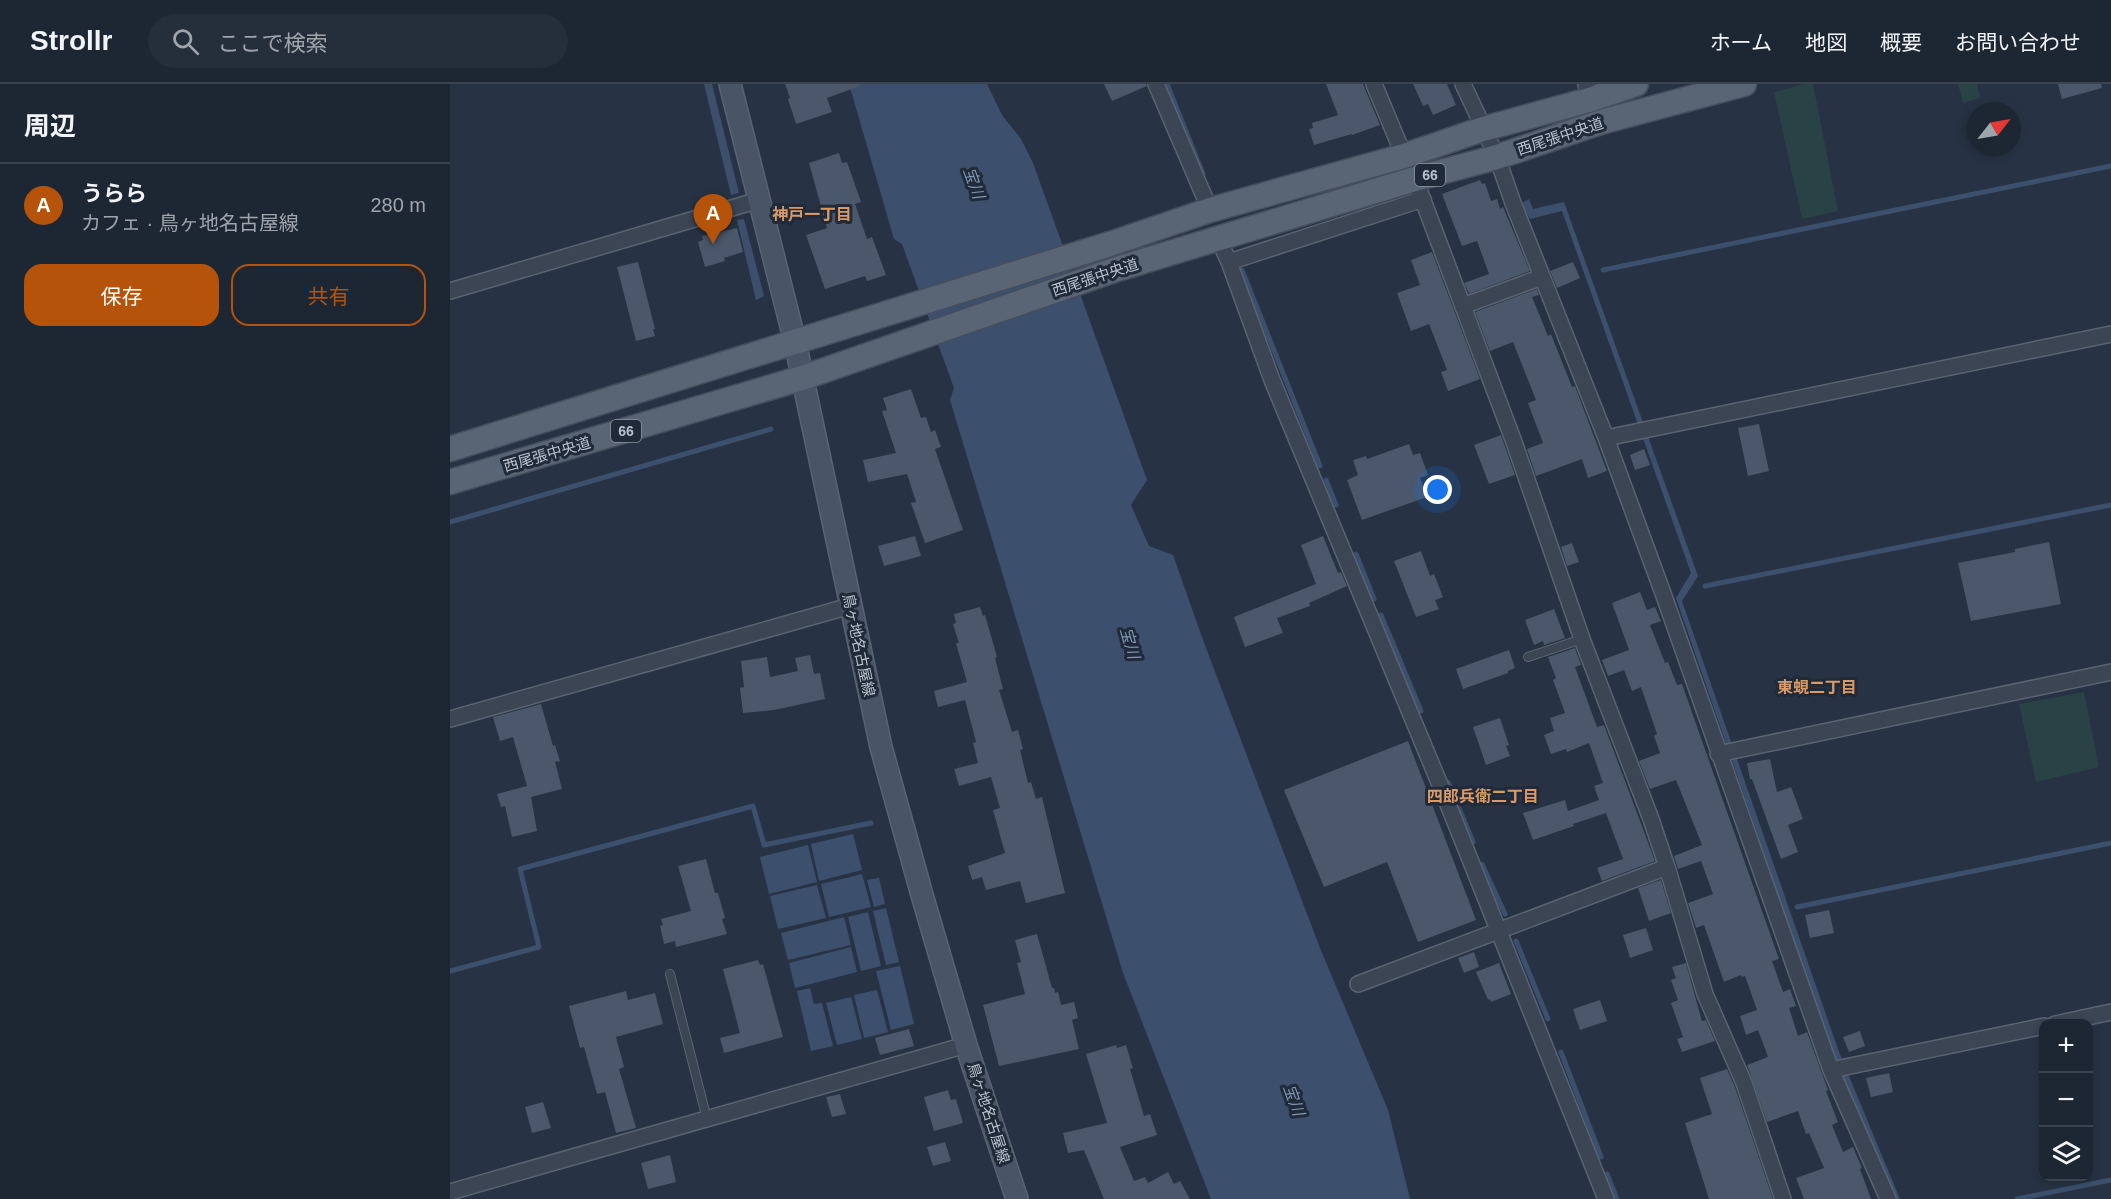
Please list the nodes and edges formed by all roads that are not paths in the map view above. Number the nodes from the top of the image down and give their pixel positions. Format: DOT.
graph roads {
  1 [pos="730,84"];
  2 [pos="1156,84"];
  3 [pos="1374,84"];
  4 [pos="1463,84"];
  5 [pos="1636,84"];
  6 [pos="1743,84"];
  7 [pos="1588,92"];
  8 [pos="1483,129"];
  9 [pos="1404,156"];
  10 [pos="1497,157"];
  11 [pos="1419,189"];
  12 [pos="759,200"];
  13 [pos="1210,210"];
  14 [pos="1219,240"];
  15 [pos="1229,262"];
  16 [pos="1542,277"];
  17 [pos="450,291"];
  18 [pos="1463,306"];
  19 [pos="2111,334"];
  20 [pos="795,342"];
  21 [pos="802,378"];
  22 [pos="1606,438"];
  23 [pos="450,449"];
  24 [pos="450,482"];
  25 [pos="850,606"];
  26 [pos="1582,639"];
  27 [pos="1528,657"];
  28 [pos="2111,672"];
  29 [pos="450,719"];
  30 [pos="1727,752"];
  31 [pos="1667,867"];
  32 [pos="1498,931"];
  33 [pos="670,974"];
  34 [pos="1358,984"];
  35 [pos="2111,1012"];
  36 [pos="2075,1019"];
  37 [pos="2039,1027"];
  38 [pos="966,1045"];
  39 [pos="1838,1069"];
  40 [pos="707,1119"];
  41 [pos="450,1192"];
  42 [pos="1017,1199"];
  43 [pos="1606,1199"];
  44 [pos="1783,1199"];
  45 [pos="1888,1199"];
  1 -- 12 [label="main road, 鳥ヶ地名古屋線"];
  2 -- 13 [label="street"];
  3 -- 9 [label="street"];
  4 -- 8 [label="street"];
  5 -- 7 [label="main road, 西尾張中央道 / 66"];
  6 -- 10 [label="main road, 西尾張中央道 / 66"];
  7 -- 8 [label="main road, 西尾張中央道 / 66"];
  8 -- 9 [label="main road, 西尾張中央道 / 66"];
  8 -- 10 [label="street"];
  9 -- 13 [label="main road, 西尾張中央道 / 66"];
  10 -- 11 [label="main road, 西尾張中央道 / 66"];
  10 -- 16 [label="street"];
  11 -- 14 [label="main road, 西尾張中央道 / 66"];
  11 -- 15 [label="street"];
  11 -- 18 [label="street"];
  12 -- 17 [label="street"];
  12 -- 20 [label="main road, 鳥ヶ地名古屋線"];
  13 -- 20 [label="main road, 西尾張中央道 / 66"];
  14 -- 15 [label="street"];
  14 -- 21 [label="main road, 西尾張中央道 / 66"];
  15 -- 32 [label="street"];
  16 -- 18 [label="street"];
  16 -- 22 [label="street"];
  18 -- 26 [label="street"];
  19 -- 22 [label="street"];
  20 -- 21 [label="main road, 鳥ヶ地名古屋線"];
  20 -- 23 [label="main road, 西尾張中央道 / 66"];
  21 -- 24 [label="main road, 西尾張中央道 / 66"];
  21 -- 25 [label="main road, 鳥ヶ地名古屋線"];
  22 -- 30 [label="street"];
  25 -- 29 [label="street"];
  25 -- 38 [label="main road, 鳥ヶ地名古屋線"];
  26 -- 27 [label="lane"];
  26 -- 31 [label="street"];
  28 -- 30 [label="street"];
  30 -- 39 [label="street"];
  31 -- 32 [label="street"];
  31 -- 44 [label="street"];
  32 -- 34 [label="street"];
  32 -- 43 [label="street"];
  33 -- 40 [label="lane"];
  35 -- 36 [label="street"];
  37 -- 39 [label="street"];
  38 -- 40 [label="street"];
  38 -- 42 [label="main road, 鳥ヶ地名古屋線"];
  39 -- 45 [label="street"];
  40 -- 41 [label="street"];
}
